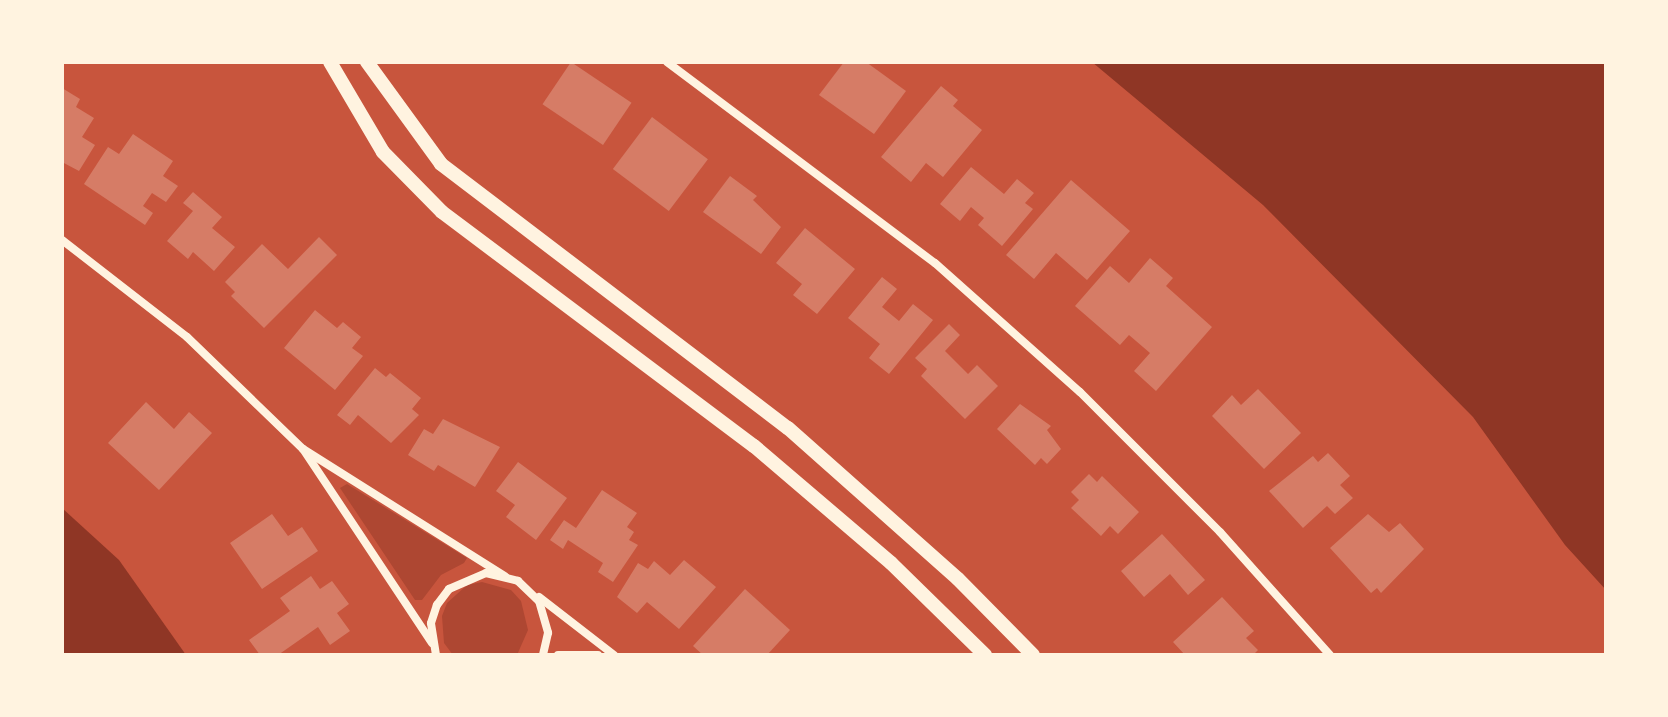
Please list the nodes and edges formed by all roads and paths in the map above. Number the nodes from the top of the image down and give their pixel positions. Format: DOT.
graph roads {
  1 [pos="330,62"];
  2 [pos="367,62"];
  3 [pos="667,62"];
  4 [pos="62,240"];
  5 [pos="303,449"];
  6 [pos="505,576"];
  7 [pos="528,588"];
  8 [pos="432,643"];
  9 [pos="436,655"];
  10 [pos="543,655"];
  11 [pos="558,655"];
  12 [pos="598,655"];
  13 [pos="614,655"];
  14 [pos="985,655"];
  15 [pos="1033,655"];
  16 [pos="1330,655"];
  1 -- 14 [label="street"];
  2 -- 15 [label="street"];
  3 -- 16 [label="street"];
  4 -- 5 [label="street"];
  5 -- 6 [label="street"];
  5 -- 8 [label="street"];
  6 -- 7 [label="street"];
  6 -- 8 [label="street"];
  7 -- 10 [label="street"];
  7 -- 13 [label="street"];
  8 -- 9 [label="street"];
  11 -- 12 [label="street"];
}
